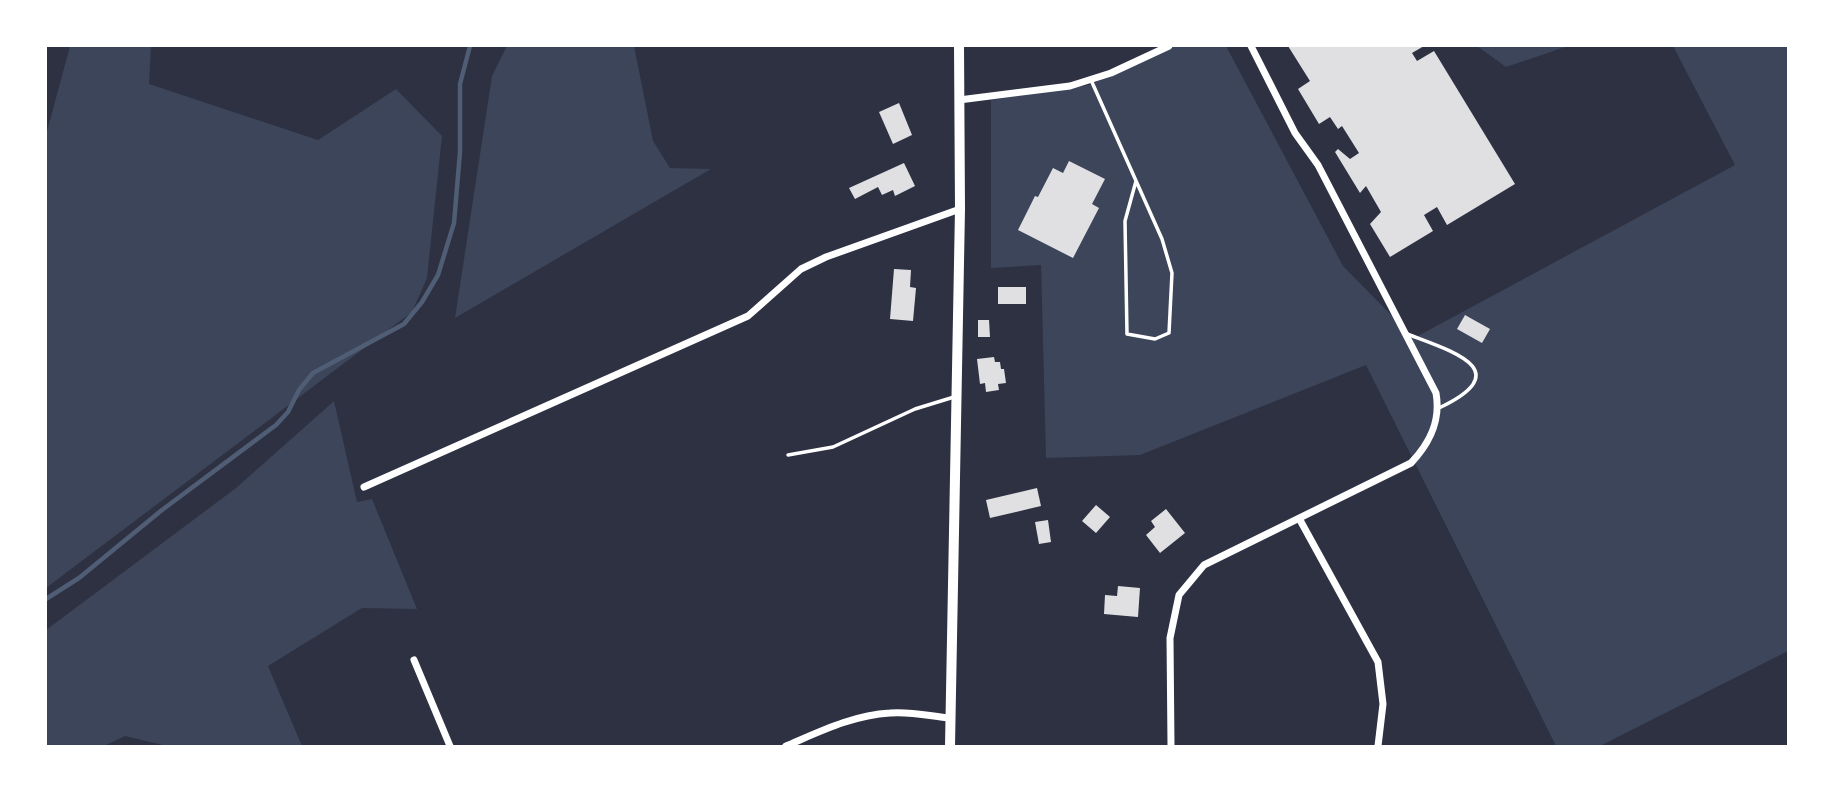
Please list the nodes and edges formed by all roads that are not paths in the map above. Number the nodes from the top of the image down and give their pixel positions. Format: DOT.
graph roads {
  1 [pos="959,46"];
  2 [pos="1169,46"];
  3 [pos="1251,46"];
  4 [pos="1091,80"];
  5 [pos="959,100"];
  6 [pos="1136,180"];
  7 [pos="960,209"];
  8 [pos="1405,333"];
  9 [pos="956,396"];
  10 [pos="1439,408"];
  11 [pos="788,455"];
  12 [pos="364,486"];
  13 [pos="1300,520"];
  14 [pos="414,660"];
  15 [pos="950,718"];
  16 [pos="450,747"];
  17 [pos="786,747"];
  18 [pos="950,747"];
  19 [pos="1171,747"];
  20 [pos="1378,747"];
  1 -- 5 [label="main road"];
  2 -- 4 [label="street"];
  3 -- 8 [label="street"];
  4 -- 5 [label="street"];
  4 -- 6 [label="lane"];
  5 -- 7 [label="main road"];
  6 -- 6 [label="lane"];
  7 -- 9 [label="main road"];
  7 -- 12 [label="street"];
  8 -- 10 [label="street"];
  8 -- 10 [label="lane"];
  9 -- 11 [label="lane"];
  9 -- 15 [label="main road"];
  10 -- 13 [label="street"];
  13 -- 19 [label="street"];
  13 -- 20 [label="street"];
  14 -- 16 [label="street"];
  15 -- 17 [label="street"];
  15 -- 18 [label="main road"];
}
